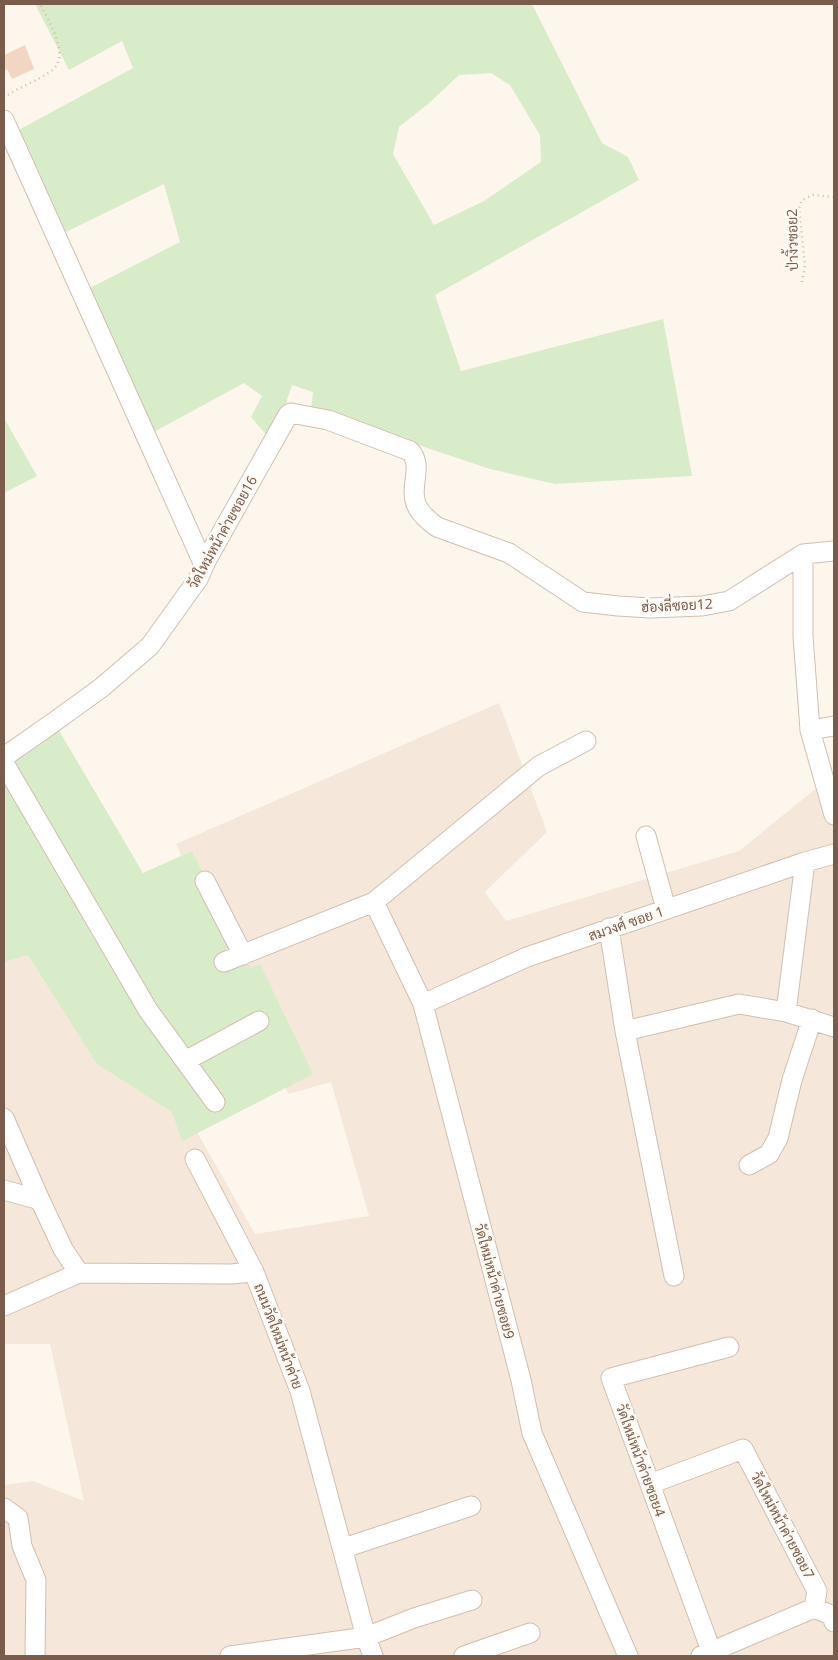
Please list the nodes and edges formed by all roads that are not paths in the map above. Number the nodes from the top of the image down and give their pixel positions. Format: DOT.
graph roads {
  1 [pos="4,120"];
  2 [pos="416,504"];
  3 [pos="834,552"];
  4 [pos="803,554"];
  5 [pos="204,565"];
  6 [pos="834,726"];
  7 [pos="810,730"];
  8 [pos="586,741"];
  9 [pos="4,757"];
  10 [pos="4,763"];
  11 [pos="834,814"];
  12 [pos="646,836"];
  13 [pos="834,854"];
  14 [pos="805,862"];
  15 [pos="205,881"];
  16 [pos="374,902"];
  17 [pos="666,909"];
  18 [pos="609,928"];
  19 [pos="243,955"];
  20 [pos="224,962"];
  21 [pos="423,1004"];
  22 [pos="786,1012"];
  23 [pos="812,1019"];
  24 [pos="259,1020"];
  25 [pos="834,1027"];
  26 [pos="625,1031"];
  27 [pos="185,1061"];
  28 [pos="215,1102"];
  29 [pos="4,1118"];
  30 [pos="195,1159"];
  31 [pos="749,1165"];
  32 [pos="4,1190"];
  33 [pos="40,1200"];
  34 [pos="254,1272"];
  35 [pos="79,1273"];
  36 [pos="674,1276"];
  37 [pos="4,1306"];
  38 [pos="729,1347"];
  39 [pos="650,1484"];
  40 [pos="471,1506"];
  41 [pos="4,1508"];
  42 [pos="344,1548"];
  43 [pos="472,1600"];
  44 [pos="814,1608"];
  45 [pos="834,1622"];
  46 [pos="530,1634"];
  47 [pos="366,1637"];
  48 [pos="708,1655"];
  49 [pos="35,1656"];
  50 [pos="230,1656"];
  51 [pos="373,1656"];
  52 [pos="464,1656"];
  53 [pos="628,1656"];
  1 -- 5 [label="street"];
  2 -- 4 [label="street, ฮ่องลี่ซอย12"];
  2 -- 5 [label="street, วัดใหม่หน้าค่ายซอย16"];
  3 -- 4 [label="street, ฮ่องลี่ซอย12"];
  4 -- 7 [label="street"];
  5 -- 9 [label="street, วัดใหม่หน้าค่ายซอย16"];
  6 -- 7 [label="street"];
  7 -- 11 [label="street"];
  8 -- 16 [label="street"];
  10 -- 27 [label="street"];
  12 -- 17 [label="street"];
  13 -- 14 [label="street, สมวงศ์ ซอย 1"];
  14 -- 17 [label="street, สมวงศ์ ซอย 1"];
  14 -- 22 [label="street"];
  15 -- 19 [label="street"];
  16 -- 19 [label="street"];
  16 -- 21 [label="street, วัดใหม่หน้าค่ายซอย9"];
  17 -- 18 [label="street, สมวงศ์ ซอย 1"];
  18 -- 21 [label="street, สมวงศ์ ซอย 1"];
  18 -- 26 [label="street"];
  19 -- 20 [label="street"];
  21 -- 53 [label="street, วัดใหม่หน้าค่ายซอย9"];
  22 -- 23 [label="street"];
  22 -- 26 [label="street"];
  23 -- 25 [label="street"];
  23 -- 31 [label="street"];
  24 -- 27 [label="street"];
  26 -- 36 [label="street"];
  27 -- 28 [label="street"];
  29 -- 33 [label="street"];
  30 -- 34 [label="street"];
  32 -- 33 [label="street"];
  33 -- 35 [label="street"];
  34 -- 35 [label="street, ถนนวัดใหม่หน้าค่าย"];
  34 -- 42 [label="street, ถนนวัดใหม่หน้าค่าย"];
  35 -- 37 [label="street"];
  38 -- 39 [label="street, วัดใหม่หน้าค่ายซอย4"];
  39 -- 44 [label="street, วัดใหม่หน้าค่ายซอย7"];
  39 -- 48 [label="street, วัดใหม่หน้าค่ายซอย4"];
  40 -- 42 [label="street"];
  41 -- 49 [label="street"];
  42 -- 47 [label="street, ถนนวัดใหม่หน้าค่าย"];
  43 -- 47 [label="street"];
  44 -- 45 [label="street"];
  44 -- 48 [label="street"];
  46 -- 52 [label="street"];
  47 -- 50 [label="street"];
  47 -- 51 [label="street, ถนนวัดใหม่หน้าค่าย"];
}
